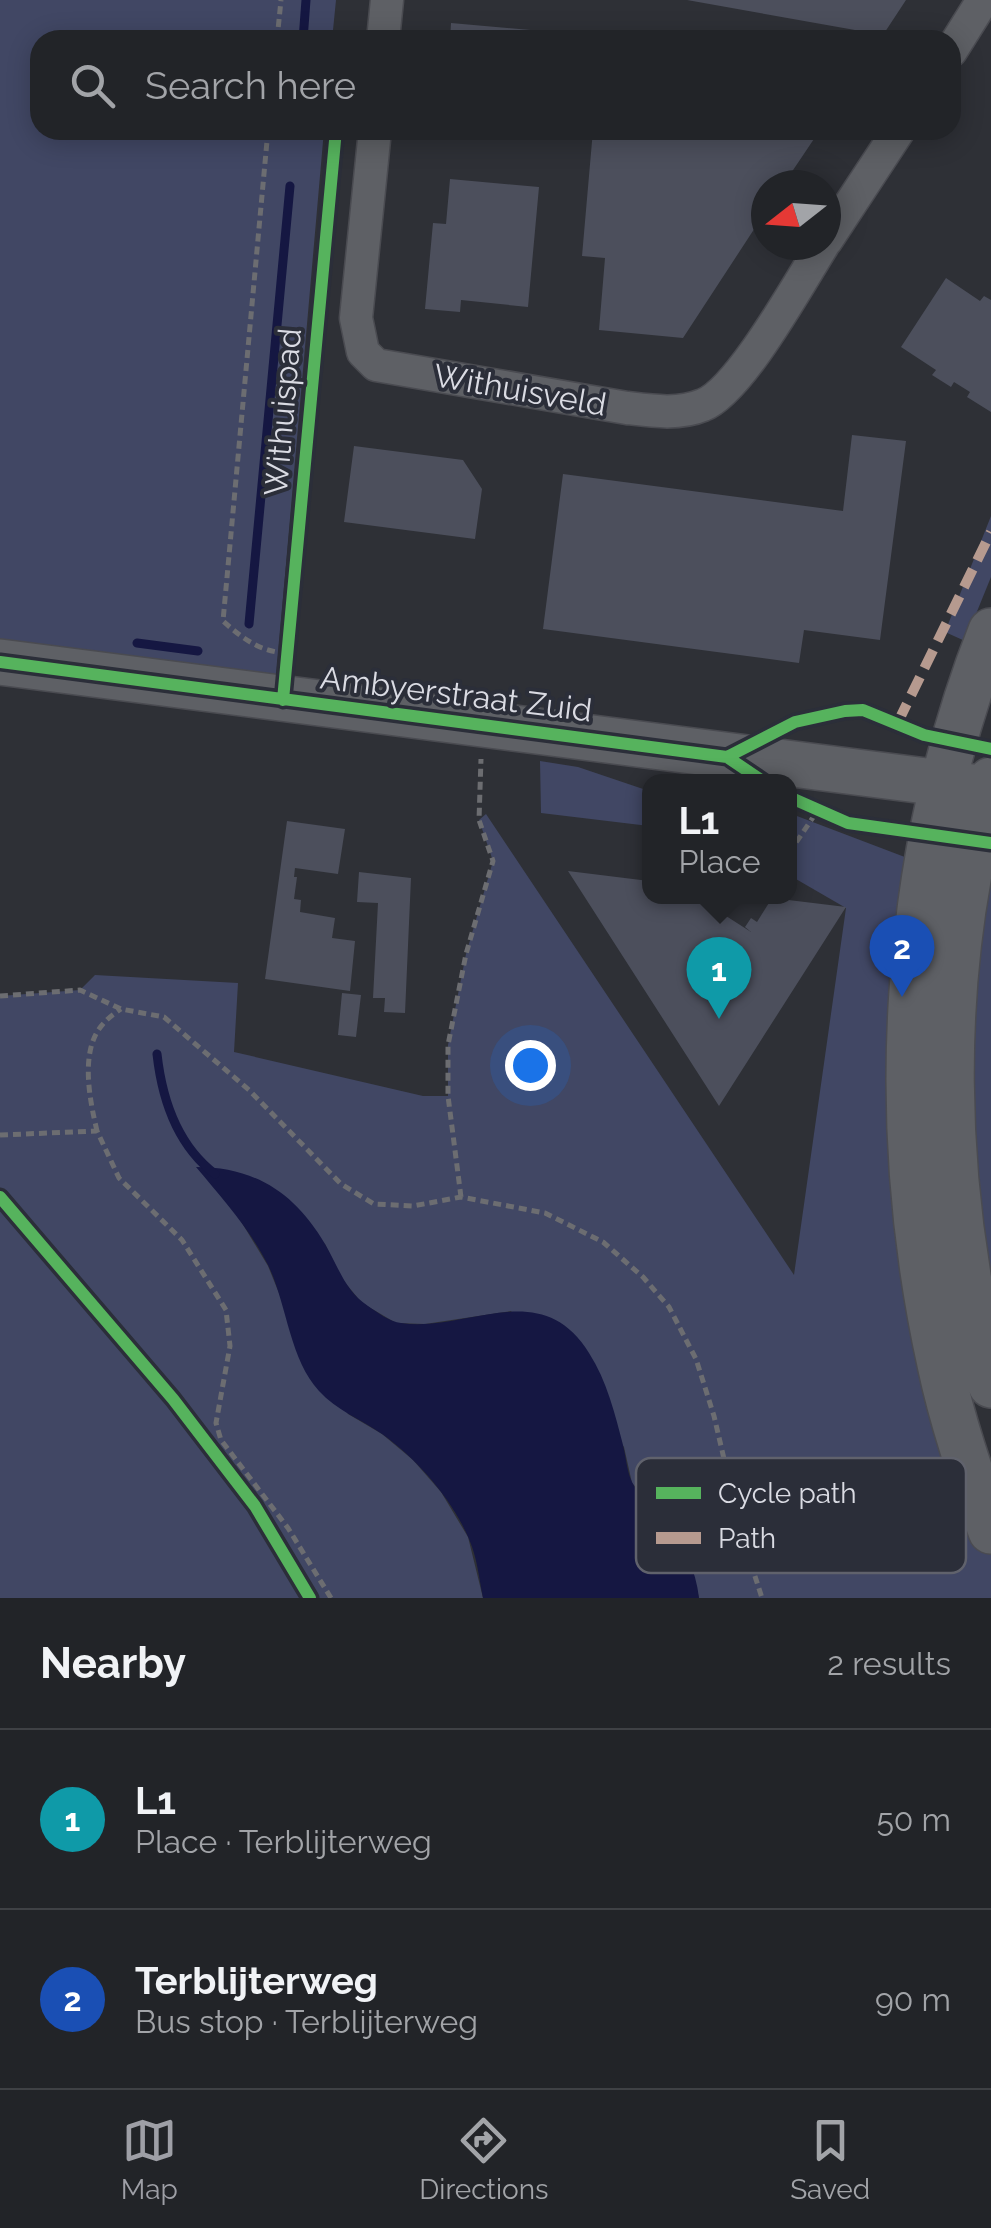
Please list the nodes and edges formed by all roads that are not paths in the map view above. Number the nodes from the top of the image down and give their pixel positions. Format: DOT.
graph roads {
  1 [pos="387,0"];
  2 [pos="984,0"];
  3 [pos="384,30"];
  4 [pos="961,36"];
  5 [pos="373,140"];
  6 [pos="892,140"];
  7 [pos="841,219"];
  8 [pos="814,260"];
  9 [pos="991,631"];
  10 [pos="0,662"];
  11 [pos="990,784"];
  12 [pos="942,785"];
  13 [pos="991,1385"];
  14 [pos="966,1458"];
  15 [pos="966,1458"];
  16 [pos="991,1531"];
  1 -- 3 [label="street"];
  2 -- 4 [label="street"];
  5 -- 8 [label="street, Withuisveld"];
  6 -- 7 [label="street, Withuisveld"];
  9 -- 12 [label="main road"];
  10 -- 12 [label="main road, Ambyerstraat Zuid"];
  11 -- 12 [label="main road, Ambyerstraat Zuid"];
  11 -- 13 [label="main road"];
  12 -- 14 [label="main road"];
  15 -- 16 [label="main road"];
}
